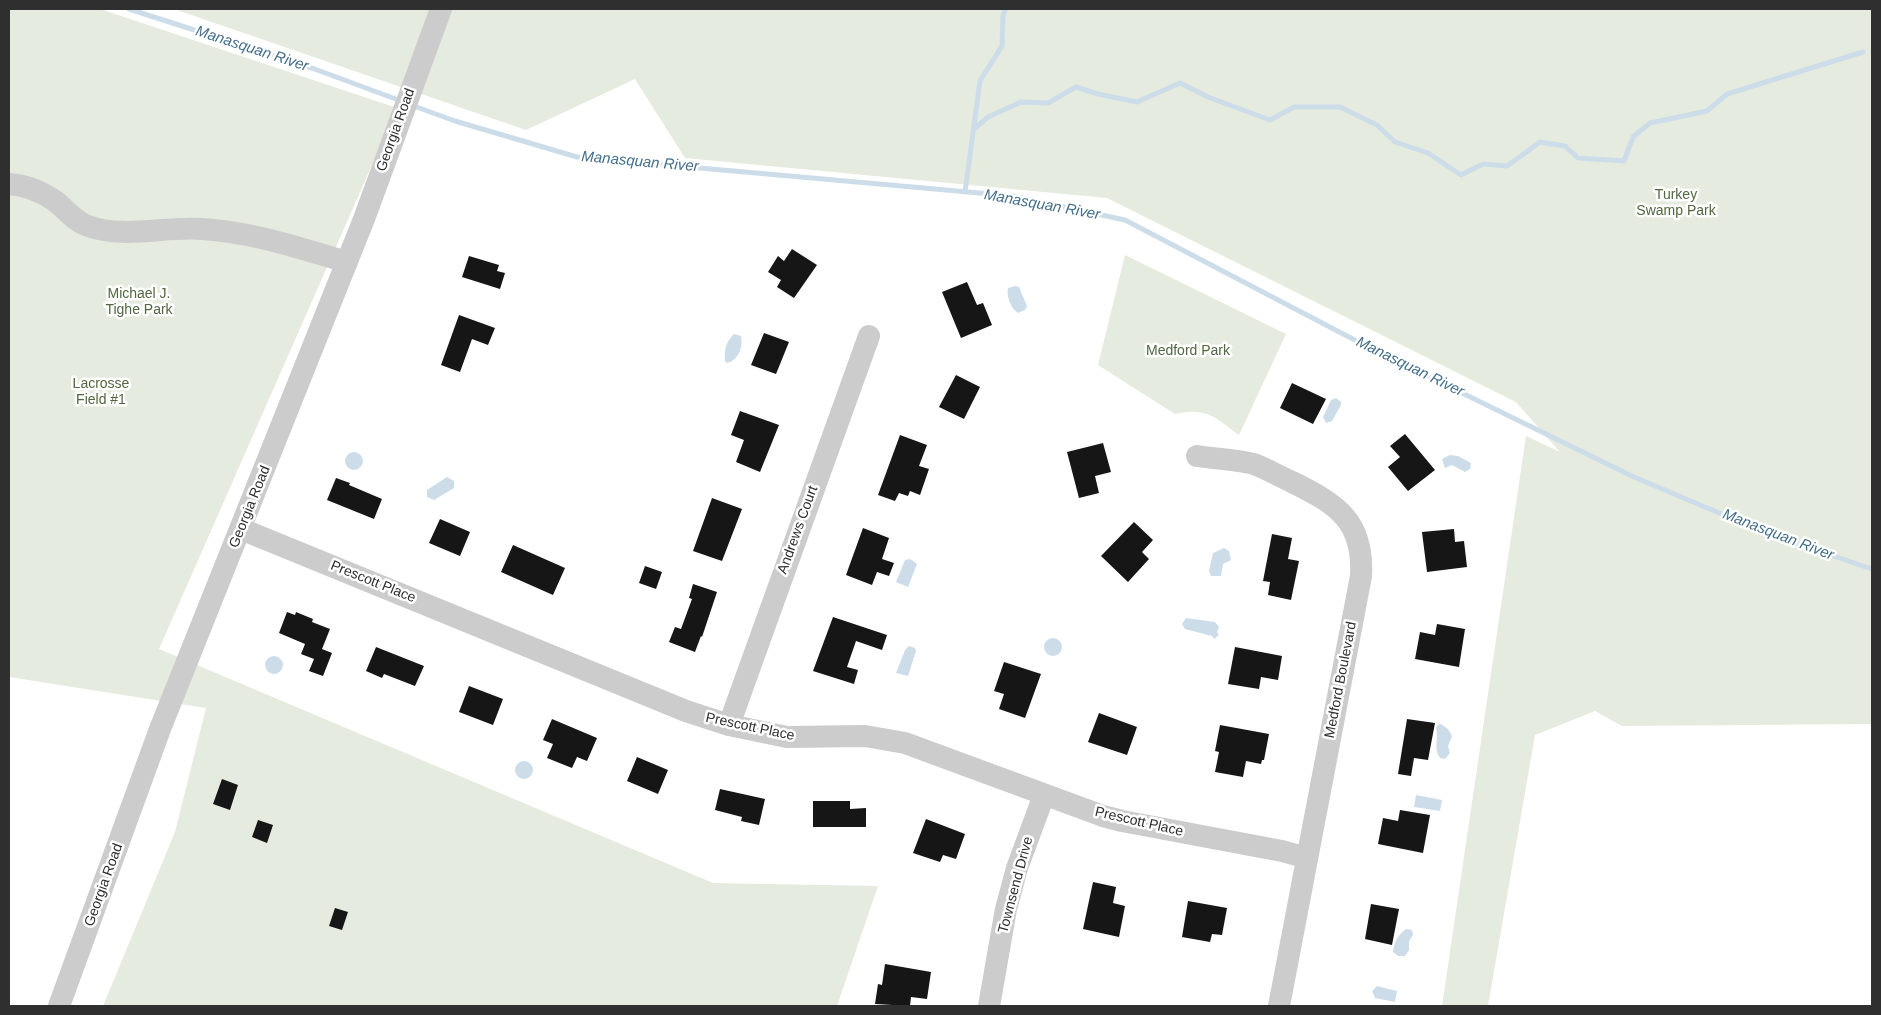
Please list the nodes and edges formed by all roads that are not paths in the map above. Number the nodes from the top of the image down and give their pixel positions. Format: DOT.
graph roads {
  1 [pos="441,9"];
  2 [pos="9,184"];
  3 [pos="347,262"];
  4 [pos="869,336"];
  5 [pos="1197,456"];
  6 [pos="241,529"];
  7 [pos="729,725"];
  8 [pos="1044,795"];
  9 [pos="1307,858"];
  10 [pos="59,1006"];
  11 [pos="989,1006"];
  12 [pos="1279,1006"];
  1 -- 3 [label="street, Georgia Road"];
  2 -- 3 [label="street"];
  3 -- 6 [label="street, Georgia Road"];
  4 -- 7 [label="street, Andrews Court"];
  5 -- 9 [label="street, Medford Boulevard"];
  6 -- 7 [label="street, Prescott Place"];
  6 -- 10 [label="street, Georgia Road"];
  7 -- 8 [label="street, Prescott Place"];
  8 -- 9 [label="street, Prescott Place"];
  8 -- 11 [label="street, Townsend Drive"];
  9 -- 12 [label="street, Medford Boulevard"];
}
